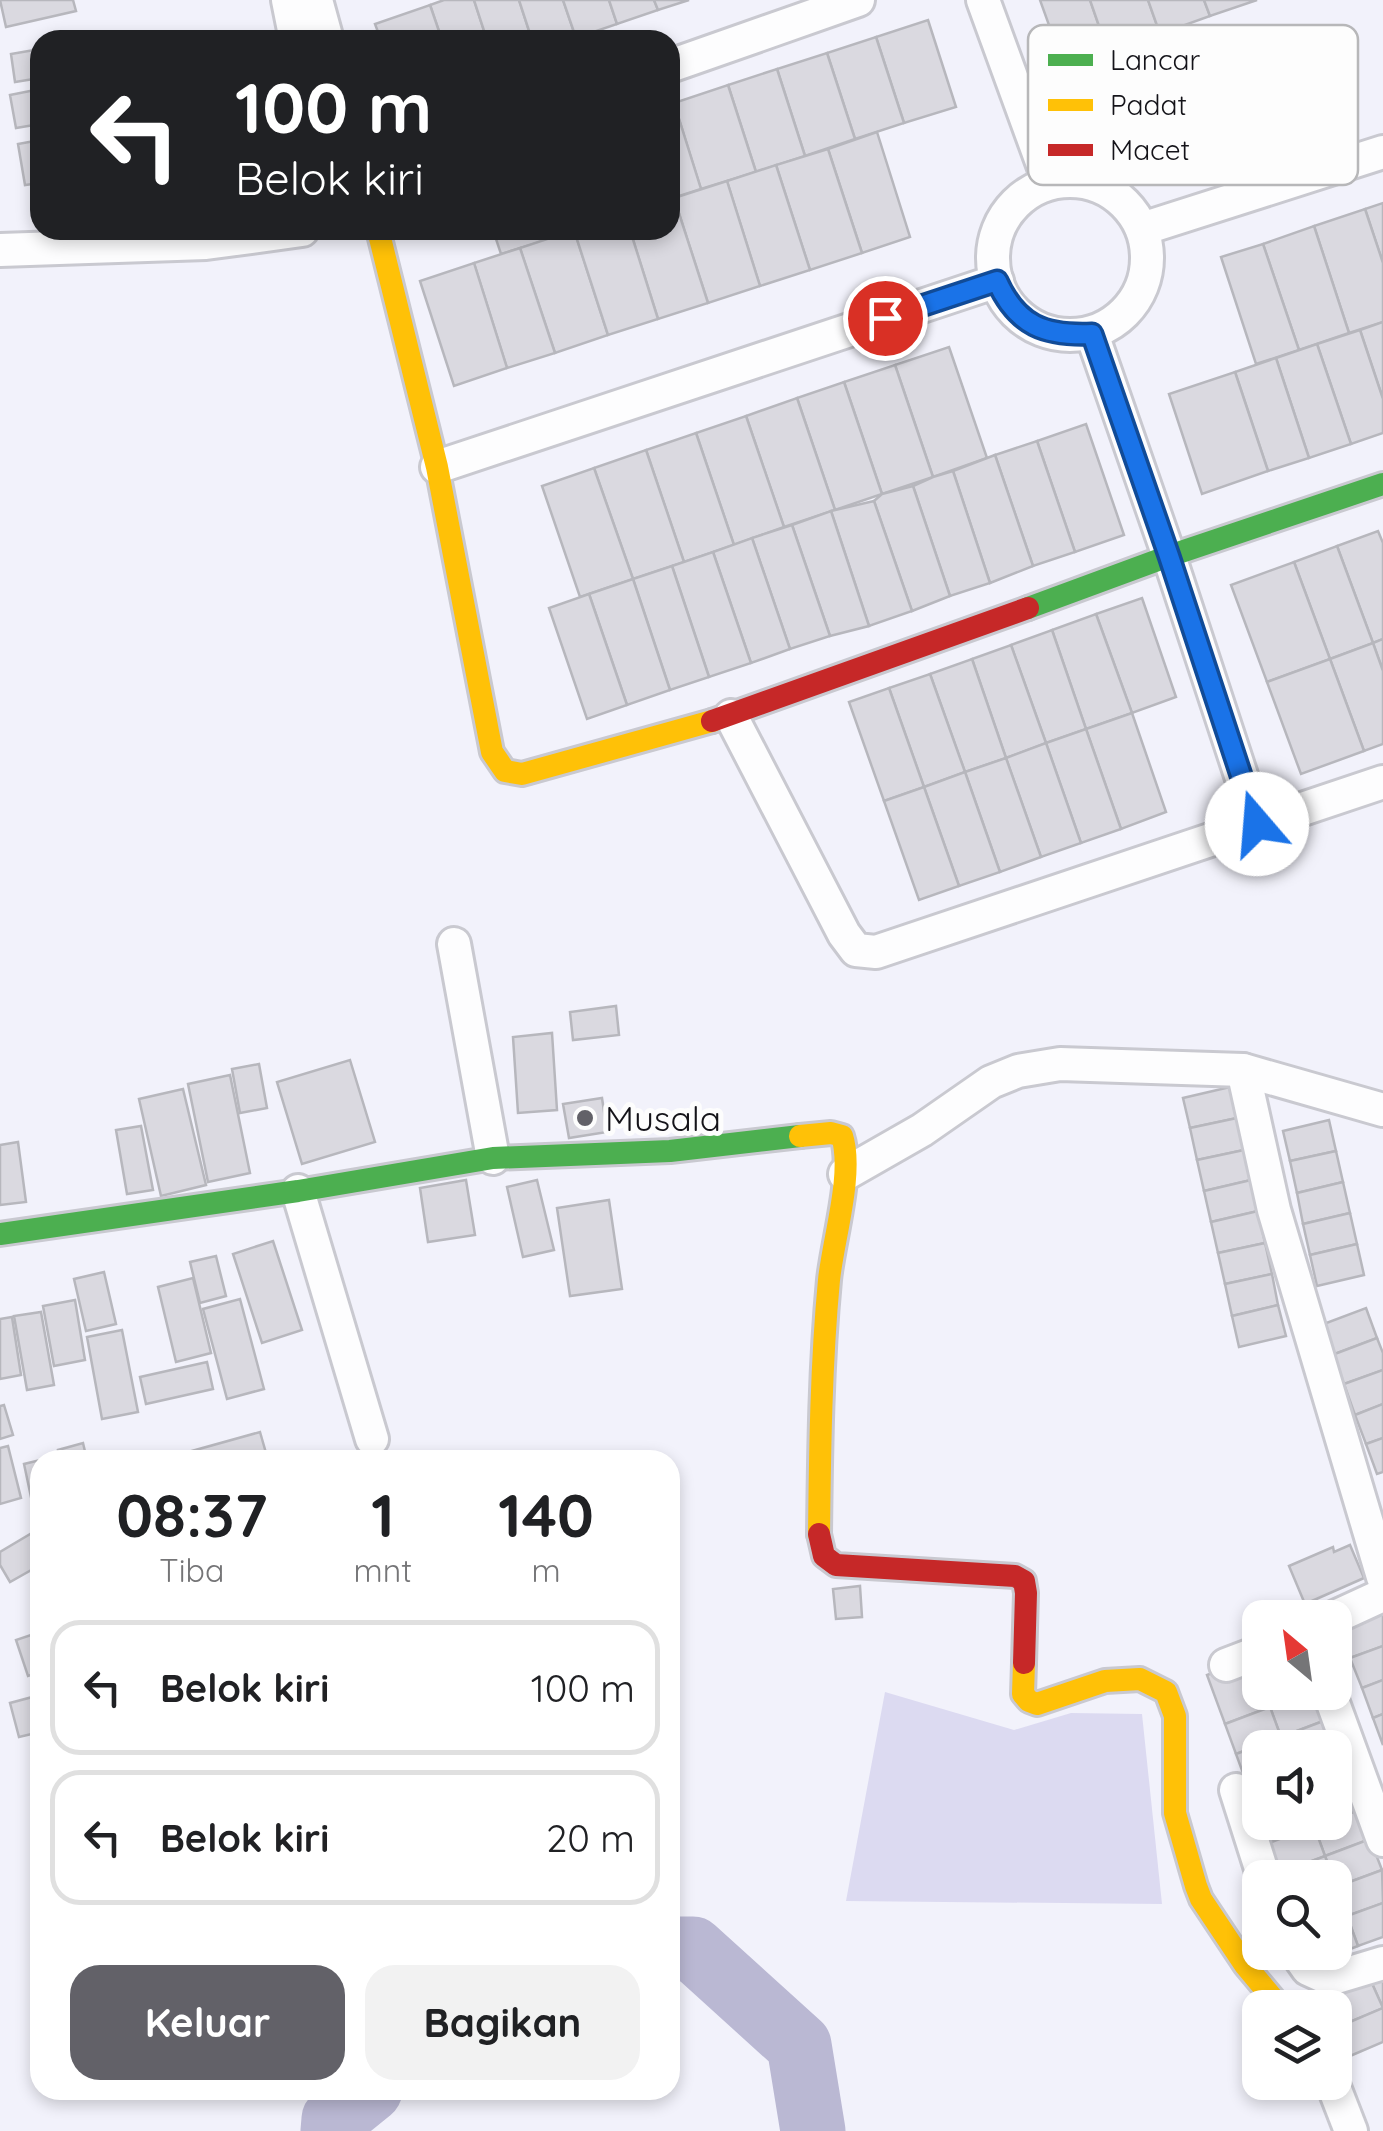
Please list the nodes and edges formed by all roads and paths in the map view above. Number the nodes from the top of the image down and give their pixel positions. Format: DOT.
graph roads {
  1 [pos="288,0"];
  2 [pos="316,0"];
  3 [pos="858,0"];
  4 [pos="983,0"];
  5 [pos="294,30"];
  6 [pos="324,30"];
  7 [pos="680,62"];
  8 [pos="1028,123"];
  9 [pos="1383,152"];
  10 [pos="1358,160"];
  11 [pos="1043,185"];
  12 [pos="1095,185"];
  13 [pos="1280,185"];
  14 [pos="1142,229"];
  15 [pos="228,240"];
  16 [pos="380,240"];
  17 [pos="0,250"];
  18 [pos="997,281"];
  19 [pos="1092,334"];
  20 [pos="437,467"];
  21 [pos="1383,484"];
  22 [pos="1169,556"];
  23 [pos="731,716"];
  24 [pos="1383,782"];
  25 [pos="1257,824"];
  26 [pos="454,944"];
  27 [pos="1243,1070"];
  28 [pos="1383,1110"];
  29 [pos="492,1158"];
  30 [pos="844,1174"];
  31 [pos="298,1191"];
  32 [pos="0,1234"];
  33 [pos="372,1439"];
  34 [pos="1383,1578"];
  35 [pos="1383,1595"];
  36 [pos="1352,1609"];
  37 [pos="1242,1659"];
  38 [pos="1226,1665"];
  39 [pos="1336,1710"];
  40 [pos="1236,1790"];
  41 [pos="1383,1840"];
  42 [pos="1258,1860"];
  43 [pos="1383,1964"];
  44 [pos="1310,1970"];
  45 [pos="1266,1990"];
  46 [pos="1339,2100"];
  47 [pos="1351,2131"];
  1 -- 5 [label="street"];
  2 -- 6 [label="street"];
  3 -- 7 [label="street"];
  4 -- 8 [label="street"];
  9 -- 10 [label="street"];
  11 -- 18 [label="street"];
  12 -- 14 [label="street"];
  13 -- 14 [label="street"];
  14 -- 19 [label="street"];
  15 -- 17 [label="street"];
  16 -- 20 [label="street"];
  18 -- 19 [label="street"];
  18 -- 20 [label="street"];
  19 -- 22 [label="street"];
  20 -- 23 [label="street"];
  21 -- 22 [label="street"];
  22 -- 23 [label="street"];
  22 -- 25 [label="street"];
  23 -- 25 [label="street"];
  24 -- 25 [label="street"];
  26 -- 29 [label="street"];
  27 -- 28 [label="street"];
  27 -- 30 [label="street"];
  27 -- 34 [label="street"];
  29 -- 30 [label="street"];
  29 -- 31 [label="street"];
  30 -- 45 [label="street"];
  31 -- 32 [label="street"];
  31 -- 33 [label="street"];
  35 -- 36 [label="street"];
  37 -- 38 [label="street"];
  39 -- 41 [label="street"];
  40 -- 42 [label="street"];
  43 -- 44 [label="street"];
  46 -- 47 [label="street"];
}
